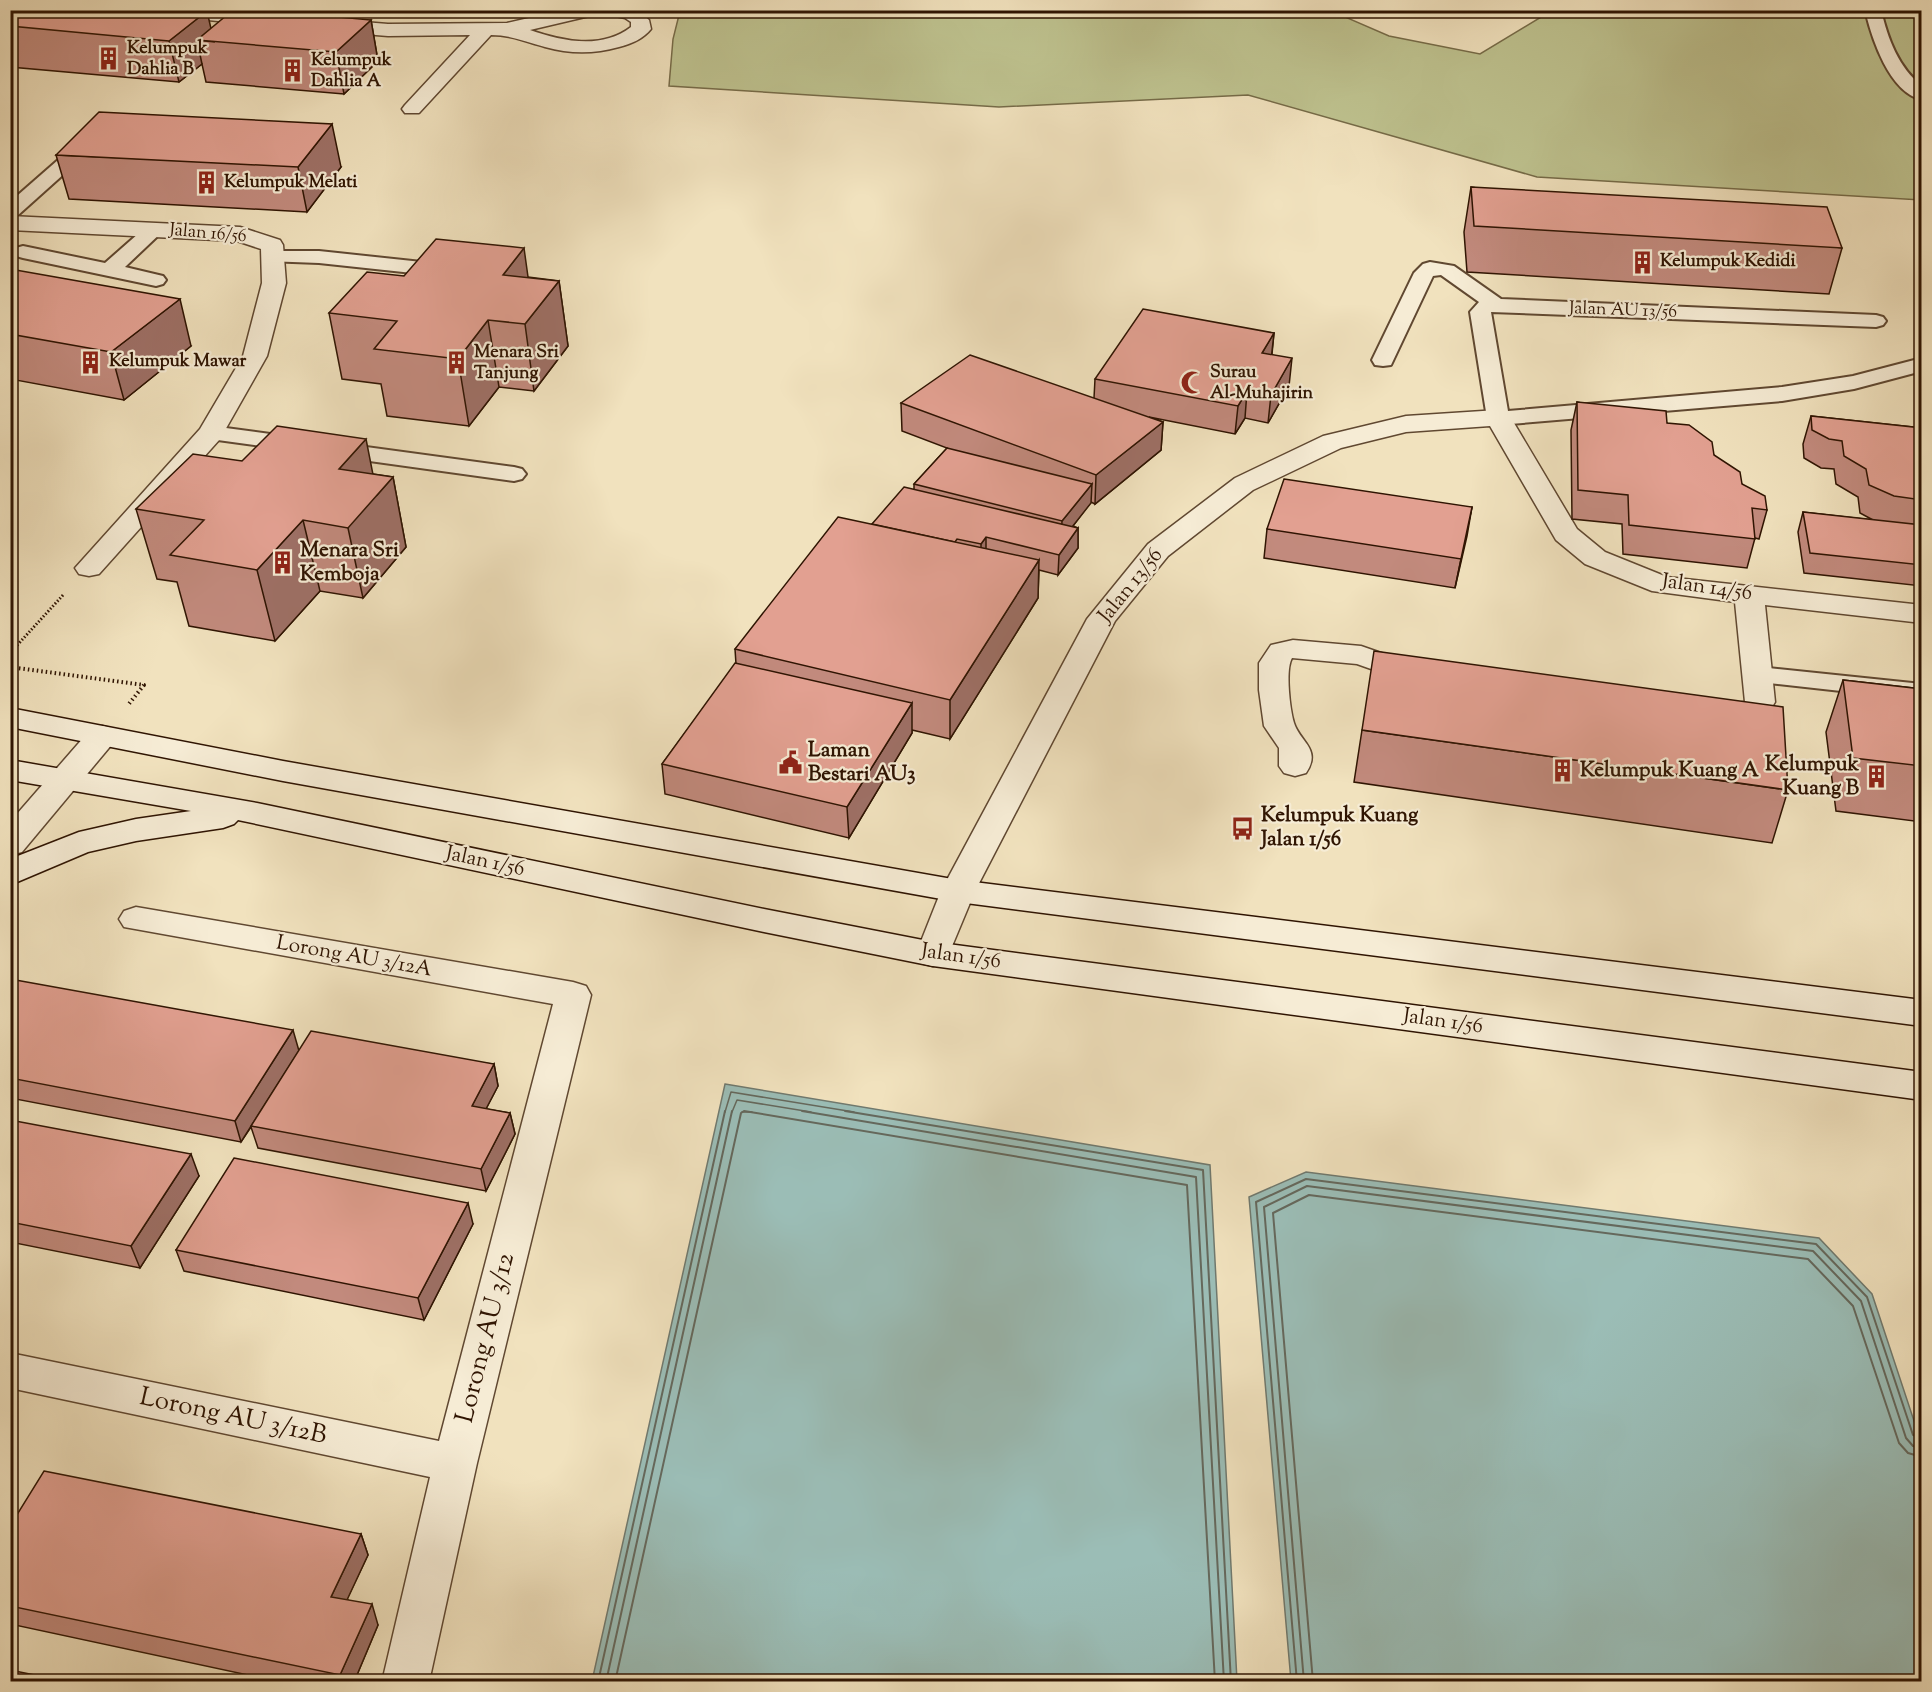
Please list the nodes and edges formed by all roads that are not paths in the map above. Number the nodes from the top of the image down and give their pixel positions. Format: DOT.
graph roads {
  1 [pos="167,10"];
  2 [pos="368,10"];
  3 [pos="591,10"];
  4 [pos="613,10"];
  5 [pos="1873,10"];
  6 [pos="285,21"];
  7 [pos="308,23"];
  8 [pos="486,29"];
  9 [pos="507,29"];
  10 [pos="388,30"];
  11 [pos="1922,95"];
  12 [pos="412,109"];
  13 [pos="99,134"];
  14 [pos="10,212"];
  15 [pos="10,222"];
  16 [pos="154,230"];
  17 [pos="23,252"];
  18 [pos="273,257"];
  19 [pos="111,269"];
  20 [pos="470,273"];
  21 [pos="156,280"];
  22 [pos="1496,305"];
  23 [pos="1876,321"];
  24 [pos="1383,360"];
  25 [pos="1922,364"];
  26 [pos="1498,418"];
  27 [pos="211,433"];
  28 [pos="514,474"];
  29 [pos="88,568"];
  30 [pos="1749,594"];
  31 [pos="1922,614"];
  32 [pos="1759,675"];
  33 [pos="1438,677"];
  34 [pos="1922,692"];
  35 [pos="1695,709"];
  36 [pos="10,717"];
  37 [pos="102,736"];
  38 [pos="1295,766"];
  39 [pos="10,770"];
  40 [pos="65,782"];
  41 [pos="254,812"];
  42 [pos="10,844"];
  43 [pos="10,874"];
  44 [pos="958,891"];
  45 [pos="136,919"];
  46 [pos="933,954"];
  47 [pos="573,995"];
  48 [pos="1922,1014"];
  49 [pos="1922,1086"];
  50 [pos="10,1370"];
  51 [pos="454,1463"];
  52 [pos="405,1682"];
  1 -- 6 [label="street"];
  2 -- 10 [label="street"];
  3 -- 9 [label="street"];
  4 -- 9 [label="street"];
  5 -- 11 [label="lane"];
  7 -- 10 [label="street"];
  8 -- 9 [label="street"];
  8 -- 10 [label="street"];
  8 -- 12 [label="street"];
  13 -- 14 [label="lane"];
  15 -- 16 [label="street, Jalan 16/56"];
  16 -- 18 [label="street, Jalan 16/56"];
  16 -- 19 [label="lane"];
  17 -- 19 [label="lane"];
  18 -- 20 [label="lane"];
  18 -- 27 [label="street, Jalan 16/56"];
  19 -- 21 [label="lane"];
  22 -- 23 [label="lane, Jalan AU 13/56"];
  22 -- 24 [label="lane"];
  22 -- 26 [label="lane"];
  25 -- 26 [label="lane"];
  26 -- 30 [label="street, Jalan 14/56"];
  26 -- 44 [label="street, Jalan 13/56"];
  27 -- 28 [label="lane"];
  27 -- 29 [label="street, Jalan 16/56"];
  30 -- 31 [label="street, Jalan 14/56"];
  30 -- 32 [label="street"];
  32 -- 34 [label="lane"];
  32 -- 35 [label="street"];
  33 -- 38 [label="street"];
  36 -- 37 [label="street"];
  37 -- 40 [label="street"];
  37 -- 44 [label="street"];
  39 -- 40 [label="street, Jalan 1/56"];
  40 -- 41 [label="street, Jalan 1/56"];
  40 -- 42 [label="street"];
  41 -- 43 [label="street"];
  41 -- 46 [label="street, Jalan 1/56"];
  44 -- 46 [label="street, Jalan 13/56"];
  44 -- 48 [label="street"];
  45 -- 47 [label="street, Lorong AU 3/12A"];
  46 -- 49 [label="street, Jalan 1/56"];
  47 -- 51 [label="street, Lorong AU 3/12"];
  50 -- 51 [label="street, Lorong AU 3/12B"];
  51 -- 52 [label="street, Lorong AU 3/12"];
}
